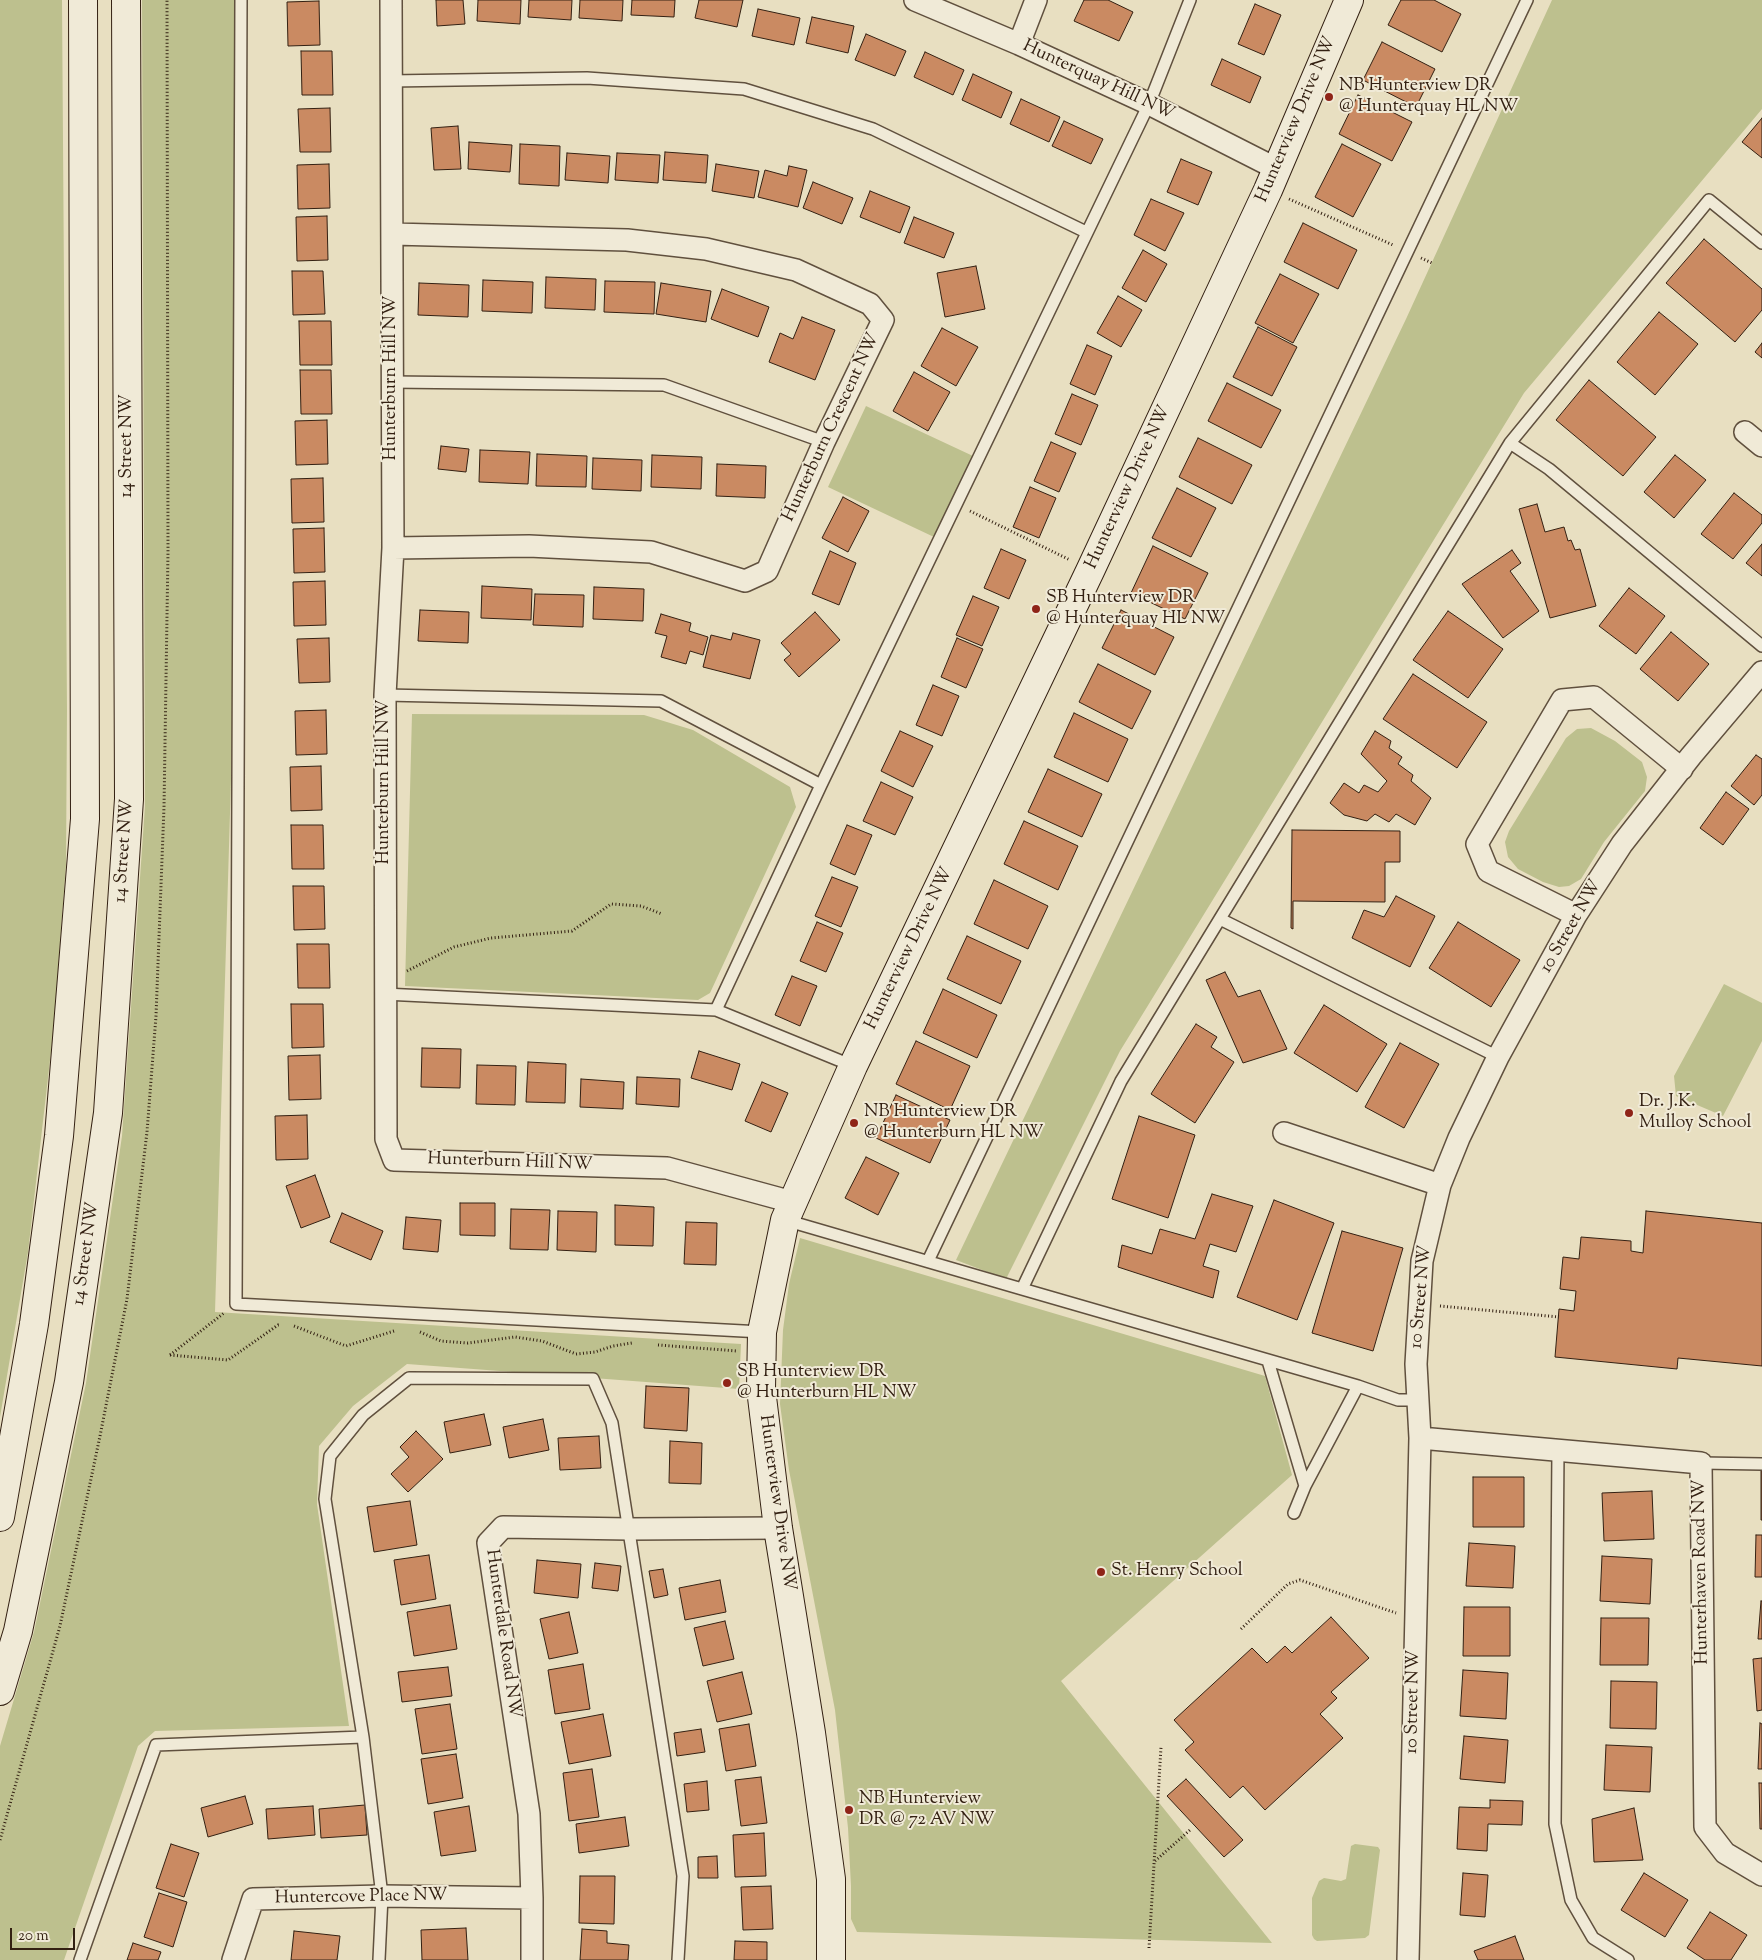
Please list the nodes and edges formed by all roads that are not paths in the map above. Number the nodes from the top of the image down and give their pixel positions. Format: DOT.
graph roads {
  1 [pos="83,0"];
  2 [pos="126,0"];
  3 [pos="241,0"];
  4 [pos="391,0"];
  5 [pos="915,0"];
  6 [pos="1036,0"];
  7 [pos="1190,0"];
  8 [pos="1349,0"];
  9 [pos="1527,0"];
  10 [pos="1019,44"];
  11 [pos="390,81"];
  12 [pos="1149,104"];
  13 [pos="1272,180"];
  14 [pos="1086,232"];
  15 [pos="393,234"];
  16 [pos="1762,243"];
  17 [pos="391,382"];
  18 [pos="1745,432"];
  19 [pos="824,442"];
  20 [pos="1510,443"];
  21 [pos="1762,446"];
  22 [pos="393,548"];
  23 [pos="1762,646"];
  24 [pos="1762,672"];
  25 [pos="385,695"];
  26 [pos="1682,769"];
  27 [pos="821,785"];
  28 [pos="1576,915"];
  29 [pos="1220,919"];
  30 [pos="384,988"];
  31 [pos="716,1010"];
  32 [pos="1498,1057"];
  33 [pos="853,1066"];
  34 [pos="1284,1133"];
  35 [pos="1440,1185"];
  36 [pos="789,1211"];
  37 [pos="928,1261"];
  38 [pos="1022,1289"];
  39 [pos="762,1342"];
  40 [pos="1268,1361"];
  41 [pos="1358,1386"];
  42 [pos="1418,1400"];
  43 [pos="1420,1438"];
  44 [pos="1558,1450"];
  45 [pos="1701,1463"];
  46 [pos="1762,1464"];
  47 [pos="1305,1486"];
  48 [pos="1294,1513"];
  49 [pos="0,1517"];
  50 [pos="778,1528"];
  51 [pos="629,1529"];
  52 [pos="0,1691"];
  53 [pos="363,1737"];
  54 [pos="1762,1875"];
  55 [pos="382,1896"];
  56 [pos="532,1898"];
  57 [pos="80,1960"];
  58 [pos="233,1960"];
  59 [pos="379,1960"];
  60 [pos="532,1960"];
  61 [pos="678,1960"];
  62 [pos="831,1960"];
  63 [pos="1408,1960"];
  64 [pos="1628,1960"];
  1 -- 49 [label="main road"];
  2 -- 52 [label="main road, 14 Street NW"];
  3 -- 39 [label="lane"];
  4 -- 11 [label="street, Hunterburn Hill NW"];
  5 -- 10 [label="street, Hunterquay Hill NW"];
  6 -- 10 [label="street"];
  7 -- 12 [label="lane"];
  8 -- 13 [label="main road, Hunterview Drive NW"];
  9 -- 37 [label="lane"];
  10 -- 12 [label="street, Hunterquay Hill NW"];
  11 -- 14 [label="lane"];
  11 -- 15 [label="street, Hunterburn Hill NW"];
  12 -- 13 [label="street, Hunterquay Hill NW"];
  12 -- 14 [label="lane"];
  13 -- 33 [label="main road, Hunterview Drive NW"];
  14 -- 27 [label="lane"];
  15 -- 17 [label="street, Hunterburn Hill NW"];
  15 -- 19 [label="street, Hunterburn Crescent NW"];
  16 -- 20 [label="lane"];
  17 -- 19 [label="lane"];
  17 -- 22 [label="street, Hunterburn Hill NW"];
  18 -- 21 [label="street"];
  19 -- 22 [label="street, Hunterburn Crescent NW"];
  20 -- 23 [label="lane"];
  20 -- 29 [label="lane"];
  22 -- 25 [label="street, Hunterburn Hill NW"];
  24 -- 26 [label="street, 10 Street NW"];
  25 -- 27 [label="lane"];
  25 -- 30 [label="street, Hunterburn Hill NW"];
  26 -- 28 [label="street, 10 Street NW"];
  26 -- 28 [label="street"];
  27 -- 31 [label="lane"];
  28 -- 32 [label="street, 10 Street NW"];
  29 -- 32 [label="lane"];
  29 -- 38 [label="lane"];
  30 -- 31 [label="lane"];
  30 -- 36 [label="street, Hunterburn Hill NW"];
  31 -- 33 [label="lane"];
  32 -- 35 [label="street, 10 Street NW"];
  33 -- 36 [label="main road, Hunterview Drive NW"];
  34 -- 35 [label="street"];
  35 -- 42 [label="street, 10 Street NW"];
  36 -- 37 [label="lane"];
  36 -- 39 [label="main road, Hunterview Drive NW"];
  37 -- 38 [label="lane"];
  38 -- 40 [label="lane"];
  39 -- 50 [label="main road, Hunterview Drive NW"];
  40 -- 41 [label="lane"];
  40 -- 47 [label="lane"];
  41 -- 42 [label="lane"];
  41 -- 47 [label="lane"];
  42 -- 43 [label="street, 10 Street NW"];
  43 -- 44 [label="street, Hunterhaven Road NW"];
  43 -- 63 [label="street, 10 Street NW"];
  44 -- 45 [label="street, Hunterhaven Road NW"];
  44 -- 64 [label="lane"];
  45 -- 46 [label="lane"];
  45 -- 54 [label="street, Hunterhaven Road NW"];
  47 -- 48 [label="lane"];
  50 -- 51 [label="street, Hunterdale Road NW"];
  50 -- 62 [label="main road, Hunterview Drive NW"];
  51 -- 53 [label="lane"];
  51 -- 56 [label="street, Hunterdale Road NW"];
  51 -- 61 [label="lane"];
  53 -- 55 [label="lane"];
  53 -- 57 [label="lane"];
  55 -- 56 [label="street, Huntercove Place NW"];
  55 -- 58 [label="street, Huntercove Place NW"];
  55 -- 59 [label="lane"];
  56 -- 60 [label="street, Hunterdale Road NW"];
}
